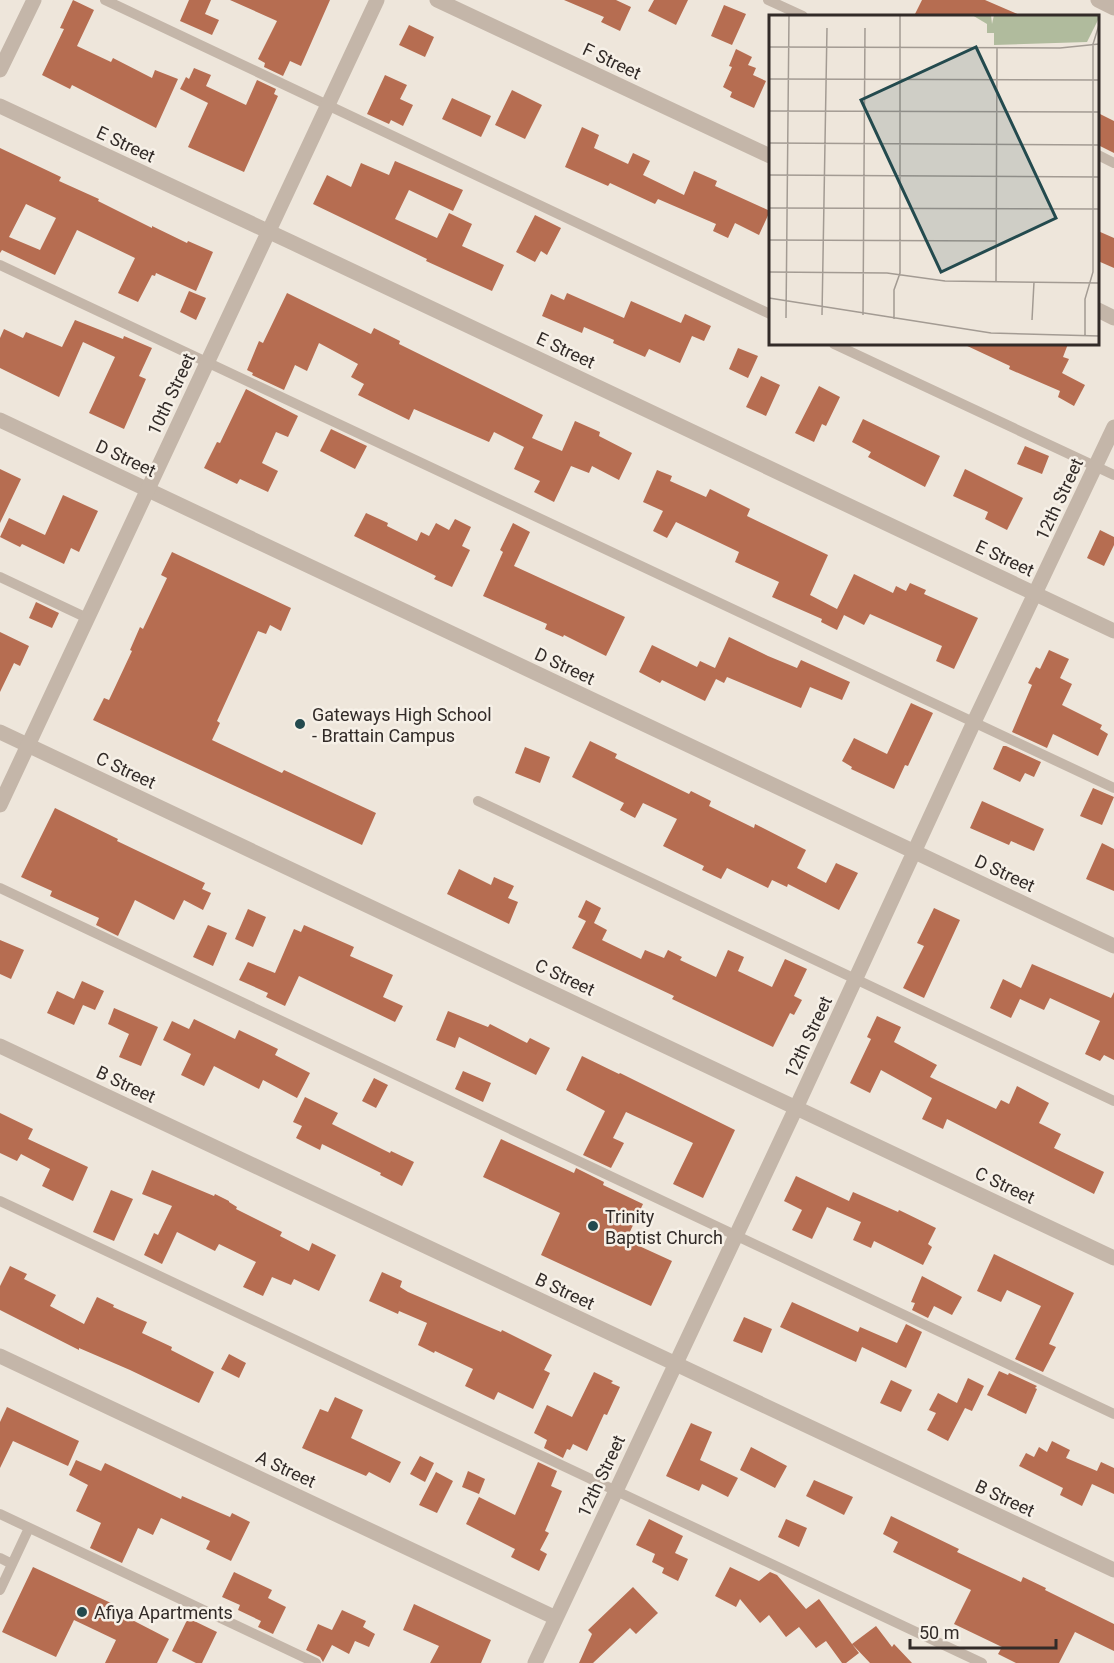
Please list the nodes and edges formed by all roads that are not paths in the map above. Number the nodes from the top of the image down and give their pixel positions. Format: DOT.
graph roads {
  1 [pos="34,0"];
  2 [pos="105,0"];
  3 [pos="377,0"];
  4 [pos="437,0"];
  5 [pos="768,0"];
  6 [pos="1098,0"];
  7 [pos="1114,8"];
  8 [pos="801,15"];
  9 [pos="0,70"];
  10 [pos="0,106"];
  11 [pos="328,106"];
  12 [pos="769,155"];
  13 [pos="1099,156"];
  14 [pos="1114,163"];
  15 [pos="269,233"];
  16 [pos="0,265"];
  17 [pos="1099,310"];
  18 [pos="769,313"];
  19 [pos="1114,318"];
  20 [pos="836,345"];
  21 [pos="207,362"];
  22 [pos="0,420"];
  23 [pos="1114,427"];
  24 [pos="1095,466"];
  25 [pos="1114,475"];
  26 [pos="148,490"];
  27 [pos="0,577"];
  28 [pos="1036,594"];
  29 [pos="87,618"];
  30 [pos="1114,631"];
  31 [pos="974,722"];
  32 [pos="0,732"];
  33 [pos="28,745"];
  34 [pos="1114,788"];
  35 [pos="478,801"];
  36 [pos="0,805"];
  37 [pos="915,852"];
  38 [pos="0,888"];
  39 [pos="1114,946"];
  40 [pos="856,979"];
  41 [pos="0,1046"];
  42 [pos="1114,1101"];
  43 [pos="796,1108"];
  44 [pos="0,1201"];
  45 [pos="736,1236"];
  46 [pos="1114,1257"];
  47 [pos="0,1356"];
  48 [pos="676,1364"];
  49 [pos="1114,1414"];
  50 [pos="616,1489"];
  51 [pos="0,1514"];
  52 [pos="29,1528"];
  53 [pos="0,1558"];
  54 [pos="12,1564"];
  55 [pos="1114,1570"];
  56 [pos="0,1590"];
  57 [pos="556,1618"];
  58 [pos="316,1663"];
  59 [pos="535,1663"];
  60 [pos="982,1663"];
  1 -- 9 [label="street"];
  2 -- 11 [label="lane"];
  3 -- 11 [label="street, 10th Street"];
  4 -- 12 [label="street, F Street"];
  5 -- 8 [label="lane"];
  6 -- 7 [label="street"];
  10 -- 15 [label="street, E Street"];
  11 -- 15 [label="street, 10th Street"];
  11 -- 18 [label="lane"];
  13 -- 14 [label="lane"];
  15 -- 21 [label="street, 10th Street"];
  15 -- 28 [label="street, E Street"];
  16 -- 21 [label="lane"];
  17 -- 19 [label="street"];
  20 -- 24 [label="lane"];
  21 -- 26 [label="street, 10th Street"];
  21 -- 31 [label="lane"];
  22 -- 26 [label="street, D Street"];
  23 -- 24 [label="street, 12th Street"];
  24 -- 25 [label="lane"];
  24 -- 28 [label="street, 12th Street"];
  26 -- 29 [label="street, 10th Street"];
  26 -- 37 [label="street, D Street"];
  27 -- 29 [label="lane"];
  28 -- 30 [label="street, E Street"];
  28 -- 31 [label="street, 12th Street"];
  29 -- 33 [label="street, 10th Street"];
  31 -- 34 [label="lane"];
  31 -- 37 [label="street, 12th Street"];
  32 -- 33 [label="street, C Street"];
  33 -- 36 [label="street, 10th Street"];
  33 -- 43 [label="street, C Street"];
  35 -- 40 [label="lane"];
  37 -- 39 [label="street, D Street"];
  37 -- 40 [label="street, 12th Street"];
  38 -- 45 [label="lane"];
  40 -- 42 [label="lane"];
  40 -- 43 [label="street, 12th Street"];
  41 -- 48 [label="street, B Street"];
  43 -- 45 [label="street, 12th Street"];
  43 -- 46 [label="street, C Street"];
  44 -- 50 [label="lane"];
  45 -- 48 [label="street, 12th Street"];
  45 -- 49 [label="lane"];
  47 -- 57 [label="street, A Street"];
  48 -- 50 [label="street, 12th Street"];
  48 -- 55 [label="street, B Street"];
  50 -- 57 [label="street, 12th Street"];
  50 -- 60 [label="lane"];
  51 -- 52 [label="lane"];
  52 -- 54 [label="lane"];
  52 -- 58 [label="lane"];
  53 -- 54 [label="lane"];
  54 -- 56 [label="lane"];
  57 -- 59 [label="street, 12th Street"];
}
